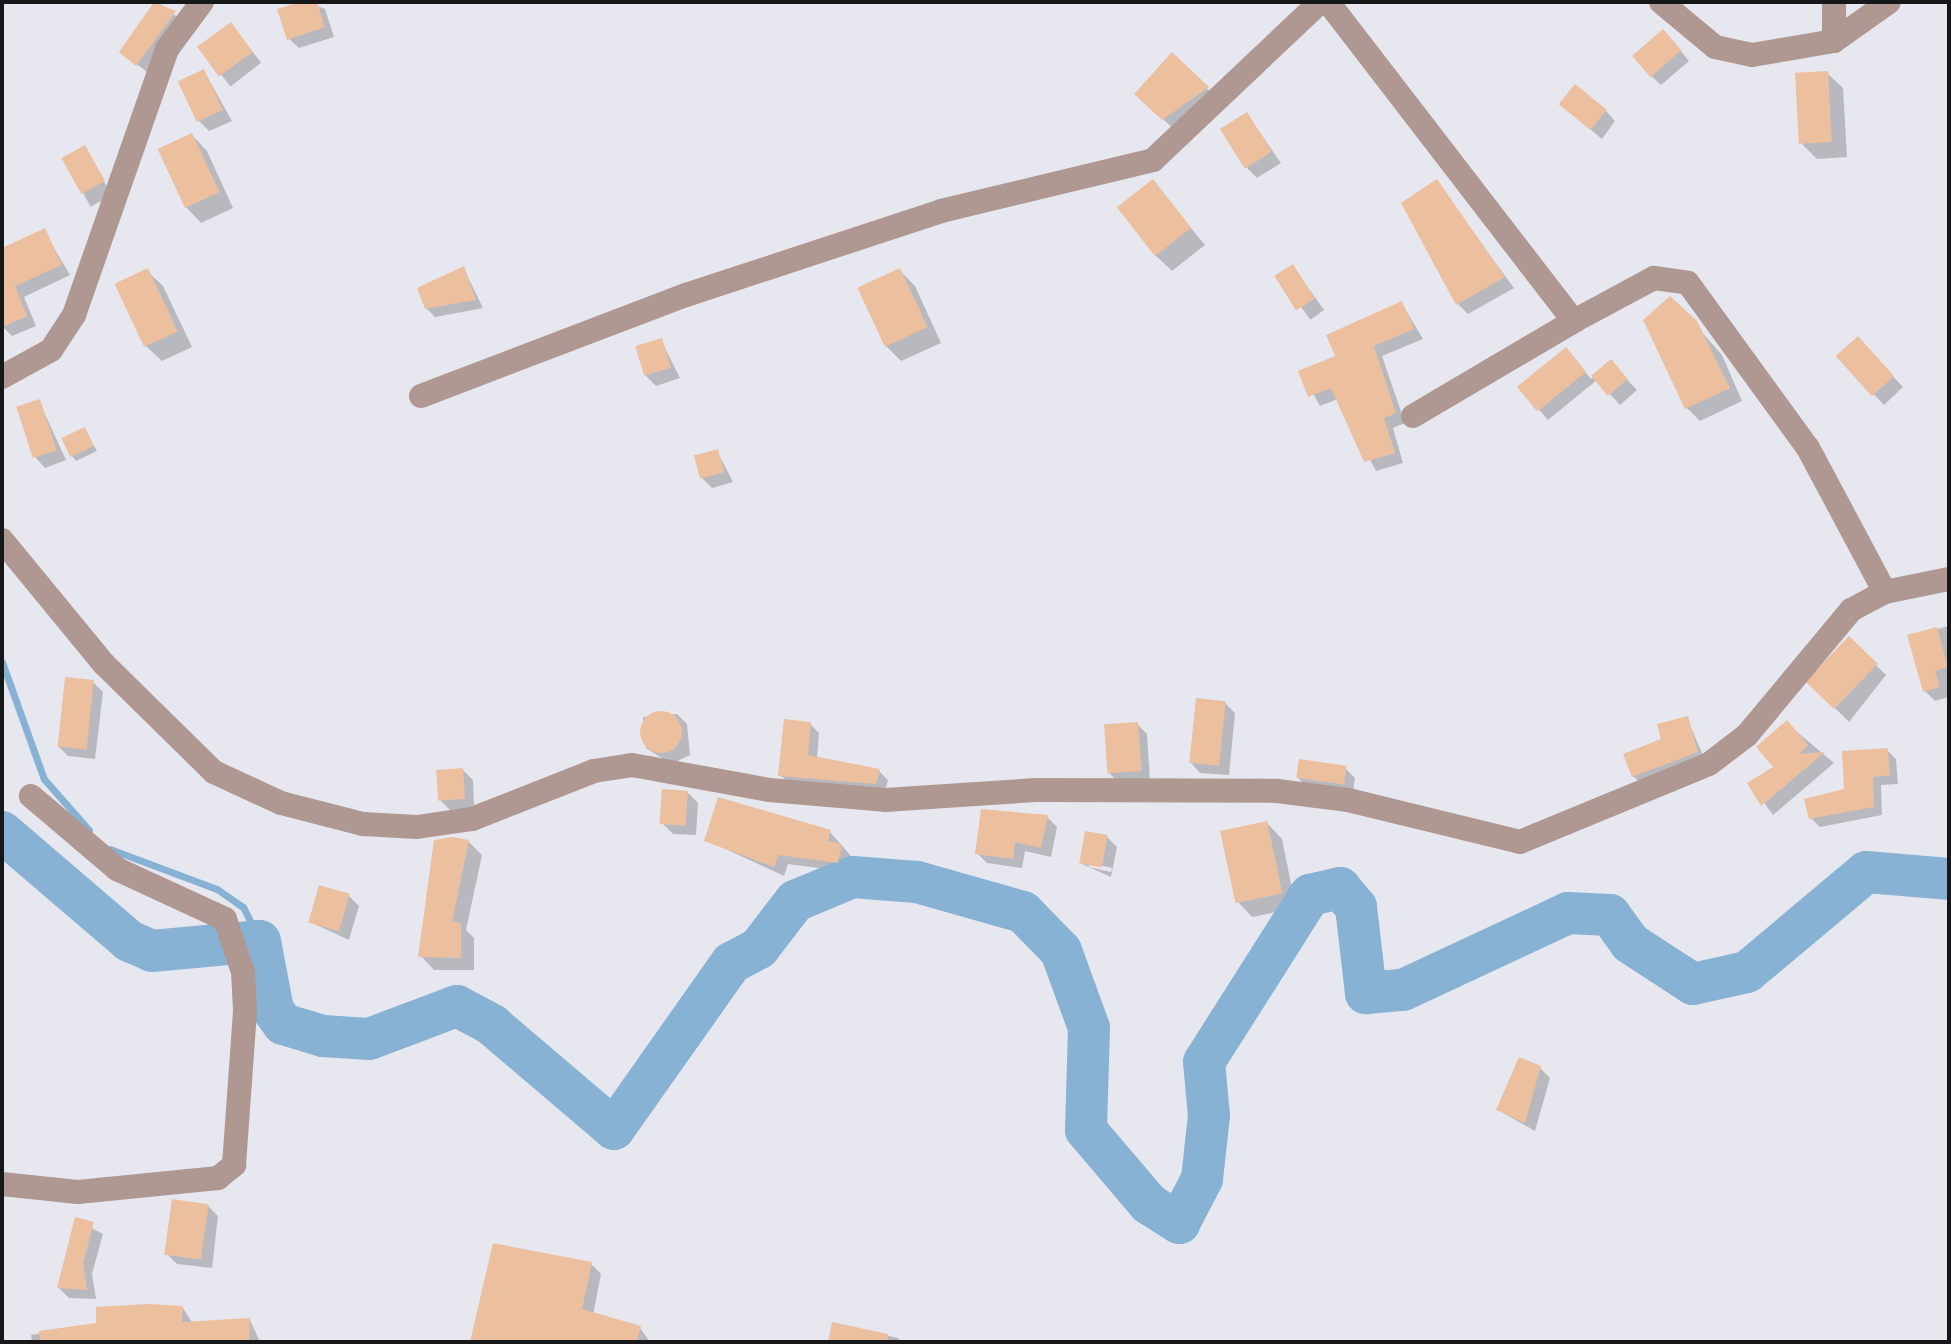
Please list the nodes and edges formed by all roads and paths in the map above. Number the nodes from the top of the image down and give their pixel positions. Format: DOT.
graph roads {
  1 [pos="202,2"];
  2 [pos="1320,2"];
  3 [pos="1328,2"];
  4 [pos="1661,2"];
  5 [pos="1834,2"];
  6 [pos="1889,2"];
  7 [pos="1834,41"];
  8 [pos="1574,321"];
  9 [pos="2,377"];
  10 [pos="421,396"];
  11 [pos="1413,416"];
  12 [pos="2,540"];
  13 [pos="1949,579"];
  14 [pos="1885,592"];
  15 [pos="31,796"];
  16 [pos="2,1184"];
  1 -- 9 [label="street"];
  2 -- 10 [label="street"];
  3 -- 8 [label="street"];
  4 -- 7 [label="street"];
  5 -- 7 [label="street"];
  6 -- 7 [label="street"];
  8 -- 11 [label="street"];
  8 -- 14 [label="street"];
  12 -- 14 [label="street"];
  13 -- 14 [label="street"];
  15 -- 16 [label="street"];
}
